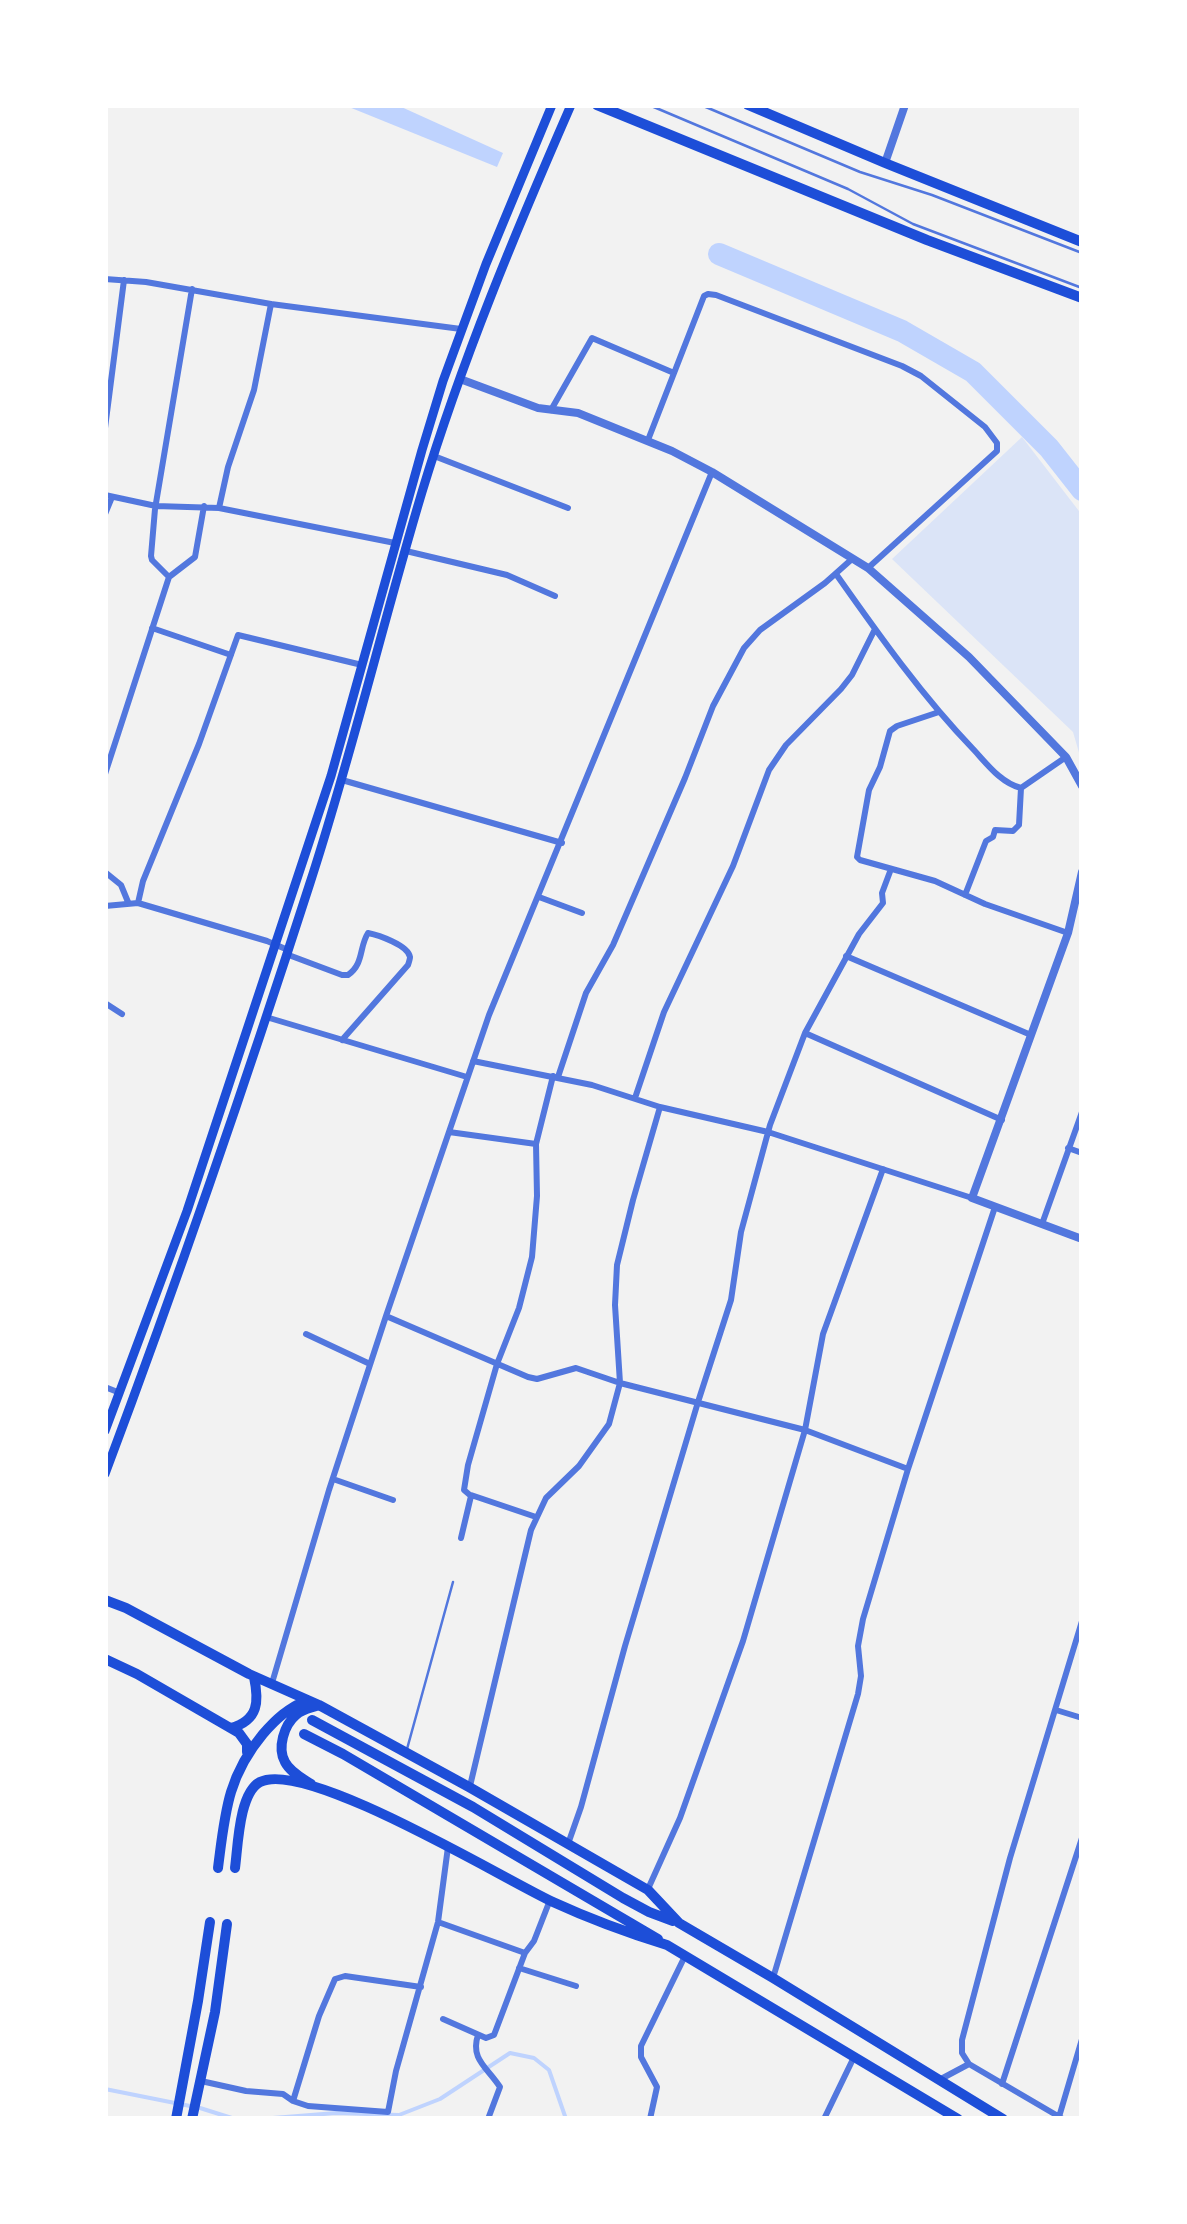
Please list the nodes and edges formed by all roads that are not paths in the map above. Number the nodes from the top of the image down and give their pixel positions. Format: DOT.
graph roads {
  1 [pos="552,105"];
  2 [pos="571,105"];
  3 [pos="597,105"];
  4 [pos="648,105"];
  5 [pos="701,105"];
  6 [pos="748,105"];
  7 [pos="905,105"];
  8 [pos="885,163"];
  9 [pos="1082,242"];
  10 [pos="1082,254"];
  11 [pos="105,279"];
  12 [pos="124,280"];
  13 [pos="1082,288"];
  14 [pos="192,290"];
  15 [pos="1082,298"];
  16 [pos="271,304"];
  17 [pos="461,329"];
  18 [pos="674,373"];
  19 [pos="460,379"];
  20 [pos="551,410"];
  21 [pos="105,428"];
  22 [pos="648,440"];
  23 [pos="434,456"];
  24 [pos="712,472"];
  25 [pos="108,496"];
  26 [pos="156,506"];
  27 [pos="204,506"];
  28 [pos="220,508"];
  29 [pos="568,508"];
  30 [pos="105,514"];
  31 [pos="395,544"];
  32 [pos="406,551"];
  33 [pos="852,559"];
  34 [pos="868,568"];
  35 [pos="836,574"];
  36 [pos="169,576"];
  37 [pos="555,596"];
  38 [pos="152,628"];
  39 [pos="875,629"];
  40 [pos="231,655"];
  41 [pos="362,665"];
  42 [pos="938,712"];
  43 [pos="1066,757"];
  44 [pos="105,774"];
  45 [pos="342,780"];
  46 [pos="1082,786"];
  47 [pos="1020,788"];
  48 [pos="562,843"];
  49 [pos="891,869"];
  50 [pos="105,872"];
  51 [pos="1082,872"];
  52 [pos="297,878"];
  53 [pos="310,883"];
  54 [pos="965,895"];
  55 [pos="539,897"];
  56 [pos="128,902"];
  57 [pos="138,903"];
  58 [pos="105,906"];
  59 [pos="582,913"];
  60 [pos="1068,933"];
  61 [pos="275,944"];
  62 [pos="287,952"];
  63 [pos="846,956"];
  64 [pos="105,1003"];
  65 [pos="122,1014"];
  66 [pos="266,1018"];
  67 [pos="805,1033"];
  68 [pos="1033,1035"];
  69 [pos="342,1040"];
  70 [pos="473,1062"];
  71 [pos="555,1076"];
  72 [pos="468,1077"];
  73 [pos="635,1098"];
  74 [pos="660,1107"];
  75 [pos="1082,1112"];
  76 [pos="1002,1120"];
  77 [pos="450,1132"];
  78 [pos="768,1132"];
  79 [pos="536,1144"];
  80 [pos="1068,1148"];
  81 [pos="1082,1153"];
  82 [pos="883,1170"];
  83 [pos="972,1198"];
  84 [pos="995,1207"];
  85 [pos="1042,1224"];
  86 [pos="1082,1239"];
  87 [pos="386,1316"];
  88 [pos="306,1334"];
  89 [pos="370,1364"];
  90 [pos="497,1364"];
  91 [pos="620,1383"];
  92 [pos="105,1387"];
  93 [pos="120,1392"];
  94 [pos="698,1402"];
  95 [pos="804,1430"];
  96 [pos="105,1431"];
  97 [pos="908,1468"];
  98 [pos="105,1474"];
  99 [pos="332,1479"];
  100 [pos="471,1496"];
  101 [pos="393,1500"];
  102 [pos="537,1518"];
  103 [pos="461,1538"];
  104 [pos="453,1582"];
  105 [pos="105,1589"];
  106 [pos="105,1600"];
  107 [pos="126,1608"];
  108 [pos="1082,1621"];
  109 [pos="1078,1648"];
  110 [pos="105,1659"];
  111 [pos="255,1680"];
  112 [pos="271,1684"];
  113 [pos="309,1708"];
  114 [pos="1056,1710"];
  115 [pos="1082,1718"];
  116 [pos="234,1727"];
  117 [pos="304,1734"];
  118 [pos="247,1753"];
  119 [pos="406,1753"];
  120 [pos="306,1781"];
  121 [pos="470,1788"];
  122 [pos="1082,1838"];
  123 [pos="448,1845"];
  124 [pos="568,1845"];
  125 [pos="218,1868"];
  126 [pos="235,1868"];
  127 [pos="648,1890"];
  128 [pos="550,1900"];
  129 [pos="210,1922"];
  130 [pos="438,1922"];
  131 [pos="678,1923"];
  132 [pos="227,1924"];
  133 [pos="667,1945"];
  134 [pos="525,1953"];
  135 [pos="685,1956"];
  136 [pos="519,1968"];
  137 [pos="773,1978"];
  138 [pos="576,1986"];
  139 [pos="421,1988"];
  140 [pos="443,2019"];
  141 [pos="478,2035"];
  142 [pos="1082,2039"];
  143 [pos="854,2057"];
  144 [pos="970,2064"];
  145 [pos="939,2080"];
  146 [pos="200,2082"];
  147 [pos="1002,2084"];
  148 [pos="293,2102"];
  149 [pos="176,2118"];
  150 [pos="1061,2118"];
  151 [pos="192,2119"];
  152 [pos="488,2119"];
  153 [pos="650,2119"];
  154 [pos="824,2119"];
  155 [pos="958,2119"];
  156 [pos="1003,2119"];
  1 -- 17 [label="main road"];
  2 -- 19 [label="main road"];
  3 -- 15 [label="main road"];
  4 -- 13 [label="lane"];
  5 -- 10 [label="lane"];
  6 -- 8 [label="main road"];
  7 -- 8 [label="street"];
  8 -- 9 [label="main road"];
  11 -- 12 [label="street"];
  12 -- 14 [label="street"];
  12 -- 21 [label="street"];
  14 -- 16 [label="street"];
  14 -- 26 [label="street"];
  16 -- 17 [label="street"];
  16 -- 28 [label="street"];
  17 -- 31 [label="main road"];
  18 -- 20 [label="street"];
  18 -- 22 [label="street"];
  18 -- 34 [label="street"];
  19 -- 20 [label="street"];
  19 -- 23 [label="main road"];
  20 -- 22 [label="street"];
  22 -- 24 [label="street"];
  23 -- 29 [label="street"];
  23 -- 32 [label="main road"];
  24 -- 33 [label="street"];
  24 -- 48 [label="street"];
  25 -- 26 [label="street"];
  25 -- 30 [label="street"];
  26 -- 27 [label="street"];
  26 -- 36 [label="street"];
  27 -- 28 [label="street"];
  27 -- 36 [label="street"];
  28 -- 31 [label="street"];
  31 -- 41 [label="main road"];
  32 -- 37 [label="street"];
  32 -- 45 [label="main road"];
  33 -- 34 [label="street"];
  33 -- 35 [label="street"];
  34 -- 43 [label="street"];
  35 -- 39 [label="street"];
  35 -- 71 [label="street"];
  36 -- 38 [label="street"];
  38 -- 40 [label="street"];
  38 -- 44 [label="street"];
  39 -- 42 [label="street"];
  39 -- 73 [label="street"];
  40 -- 41 [label="street"];
  40 -- 57 [label="street"];
  41 -- 52 [label="main road"];
  42 -- 47 [label="street"];
  42 -- 49 [label="street"];
  43 -- 46 [label="street"];
  43 -- 47 [label="street"];
  45 -- 48 [label="street"];
  45 -- 53 [label="main road"];
  47 -- 54 [label="street"];
  48 -- 55 [label="street"];
  49 -- 54 [label="street"];
  49 -- 63 [label="street"];
  50 -- 56 [label="street"];
  51 -- 60 [label="street"];
  52 -- 53 [label="main road"];
  52 -- 61 [label="main road"];
  53 -- 62 [label="main road"];
  54 -- 60 [label="street"];
  55 -- 59 [label="street"];
  55 -- 70 [label="street"];
  56 -- 57 [label="street"];
  56 -- 58 [label="street"];
  57 -- 61 [label="street"];
  60 -- 68 [label="street"];
  61 -- 62 [label="street"];
  61 -- 93 [label="main road"];
  62 -- 66 [label="main road"];
  62 -- 69 [label="street"];
  63 -- 67 [label="street"];
  63 -- 68 [label="street"];
  64 -- 65 [label="street"];
  66 -- 69 [label="street"];
  66 -- 98 [label="main road"];
  67 -- 76 [label="street"];
  67 -- 78 [label="street"];
  68 -- 76 [label="street"];
  69 -- 72 [label="street"];
  70 -- 71 [label="street"];
  70 -- 72 [label="street"];
  71 -- 73 [label="street"];
  71 -- 79 [label="street"];
  72 -- 77 [label="street"];
  73 -- 74 [label="street"];
  74 -- 78 [label="street"];
  74 -- 91 [label="street"];
  75 -- 80 [label="street"];
  76 -- 83 [label="street"];
  77 -- 79 [label="street"];
  77 -- 87 [label="street"];
  78 -- 82 [label="street"];
  78 -- 94 [label="street"];
  79 -- 90 [label="street"];
  80 -- 81 [label="street"];
  80 -- 85 [label="street"];
  82 -- 83 [label="street"];
  82 -- 95 [label="street"];
  83 -- 84 [label="street"];
  84 -- 85 [label="street"];
  84 -- 97 [label="street"];
  85 -- 86 [label="street"];
  87 -- 89 [label="street"];
  87 -- 90 [label="street"];
  88 -- 89 [label="street"];
  89 -- 99 [label="street"];
  90 -- 91 [label="street"];
  90 -- 100 [label="street"];
  91 -- 94 [label="street"];
  91 -- 102 [label="street"];
  92 -- 93 [label="street"];
  93 -- 96 [label="main road"];
  94 -- 95 [label="street"];
  94 -- 124 [label="street"];
  95 -- 97 [label="street"];
  95 -- 127 [label="street"];
  97 -- 137 [label="street"];
  99 -- 101 [label="street"];
  99 -- 112 [label="street"];
  100 -- 102 [label="street"];
  100 -- 103 [label="street"];
  102 -- 121 [label="street"];
  104 -- 119 [label="lane"];
  105 -- 107 [label="main road"];
  106 -- 107 [label="main road"];
  107 -- 111 [label="main road"];
  108 -- 109 [label="street"];
  109 -- 114 [label="street"];
  110 -- 116 [label="main road"];
  111 -- 112 [label="main road"];
  111 -- 116 [label="main road"];
  112 -- 113 [label="main road"];
  113 -- 118 [label="main road"];
  113 -- 119 [label="main road"];
  113 -- 120 [label="main road"];
  113 -- 131 [label="main road"];
  114 -- 115 [label="street"];
  114 -- 144 [label="street"];
  116 -- 118 [label="main road"];
  117 -- 133 [label="main road"];
  118 -- 125 [label="main road"];
  119 -- 121 [label="main road"];
  120 -- 123 [label="main road"];
  120 -- 126 [label="main road"];
  121 -- 124 [label="main road"];
  122 -- 147 [label="street"];
  123 -- 128 [label="main road"];
  123 -- 130 [label="street"];
  124 -- 127 [label="main road"];
  127 -- 131 [label="main road"];
  128 -- 133 [label="main road"];
  128 -- 134 [label="street"];
  129 -- 149 [label="main road"];
  130 -- 134 [label="street"];
  130 -- 139 [label="street"];
  131 -- 137 [label="main road"];
  132 -- 146 [label="main road"];
  133 -- 135 [label="main road"];
  134 -- 136 [label="street"];
  135 -- 143 [label="main road"];
  135 -- 153 [label="street"];
  136 -- 138 [label="street"];
  136 -- 141 [label="street"];
  137 -- 145 [label="main road"];
  139 -- 148 [label="street"];
  139 -- 148 [label="street"];
  140 -- 141 [label="street"];
  141 -- 152 [label="street"];
  142 -- 150 [label="street"];
  143 -- 154 [label="street"];
  143 -- 155 [label="main road"];
  144 -- 145 [label="street"];
  144 -- 147 [label="street"];
  145 -- 156 [label="main road"];
  146 -- 148 [label="street"];
  146 -- 151 [label="main road"];
  147 -- 150 [label="street"];
}
